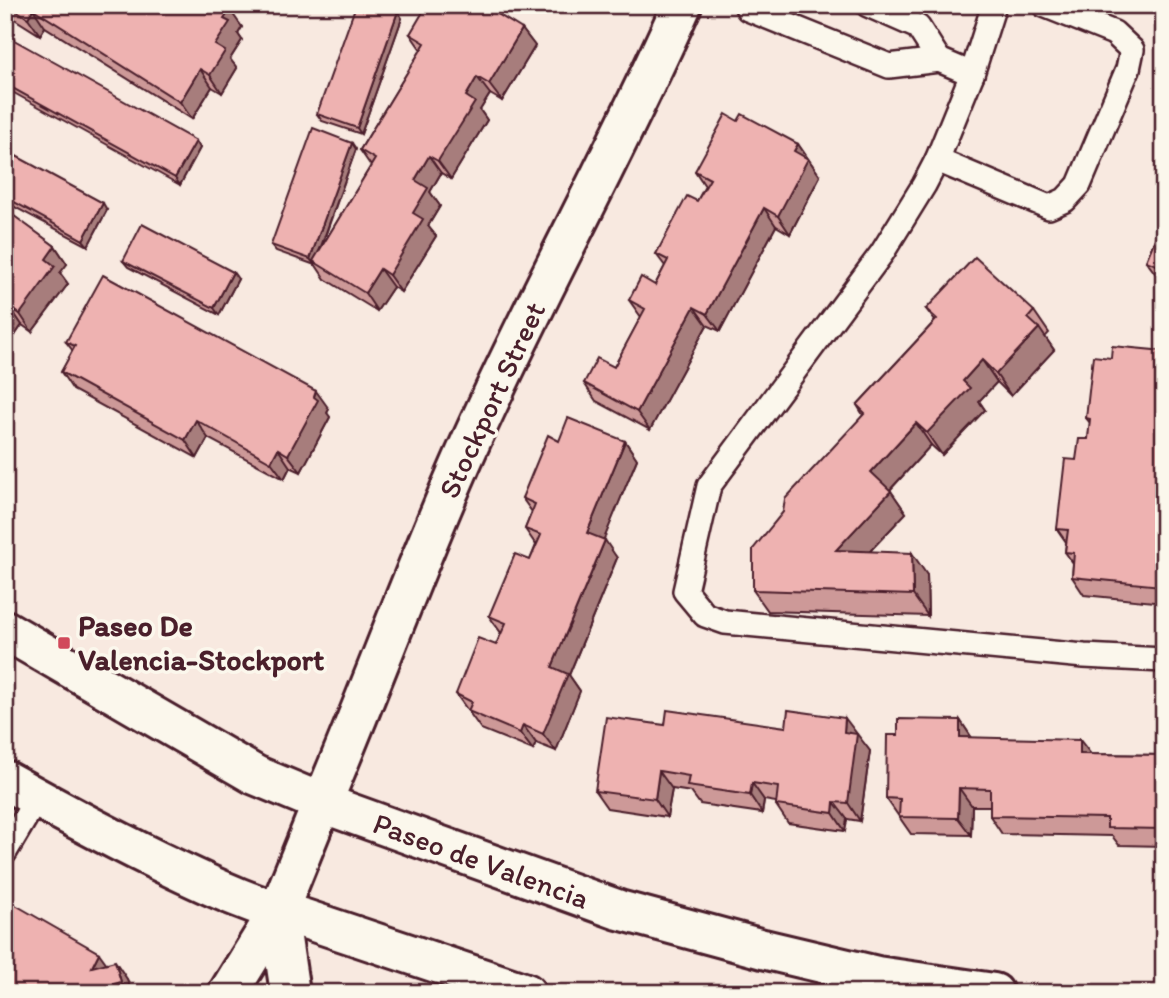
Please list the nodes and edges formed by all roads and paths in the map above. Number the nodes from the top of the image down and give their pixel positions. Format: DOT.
graph roads {
  1 [pos="682,5"];
  2 [pos="746,5"];
  3 [pos="868,5"];
  4 [pos="995,5"];
  5 [pos="1045,5"];
  6 [pos="939,60"];
  7 [pos="972,74"];
  8 [pos="937,160"];
  9 [pos="5,630"];
  10 [pos="1164,660"];
  11 [pos="21,789"];
  12 [pos="322,803"];
  13 [pos="5,852"];
  14 [pos="278,912"];
  15 [pos="229,993"];
  16 [pos="290,993"];
  17 [pos="526,993"];
  18 [pos="994,993"];
  1 -- 12 [label="main road, Stockport Street"];
  2 -- 6 [label="lane"];
  3 -- 6 [label="lane"];
  4 -- 7 [label="lane"];
  5 -- 8 [label="lane"];
  6 -- 7 [label="lane"];
  7 -- 8 [label="lane"];
  8 -- 10 [label="lane"];
  9 -- 12 [label="main road, Paseo de Valencia"];
  11 -- 13 [label="lane"];
  11 -- 14 [label="main road"];
  12 -- 14 [label="main road, Stockport Street"];
  12 -- 18 [label="main road, Paseo de Valencia"];
  14 -- 15 [label="main road, Stockport Street"];
  14 -- 16 [label="main road"];
  14 -- 17 [label="main road"];
}
